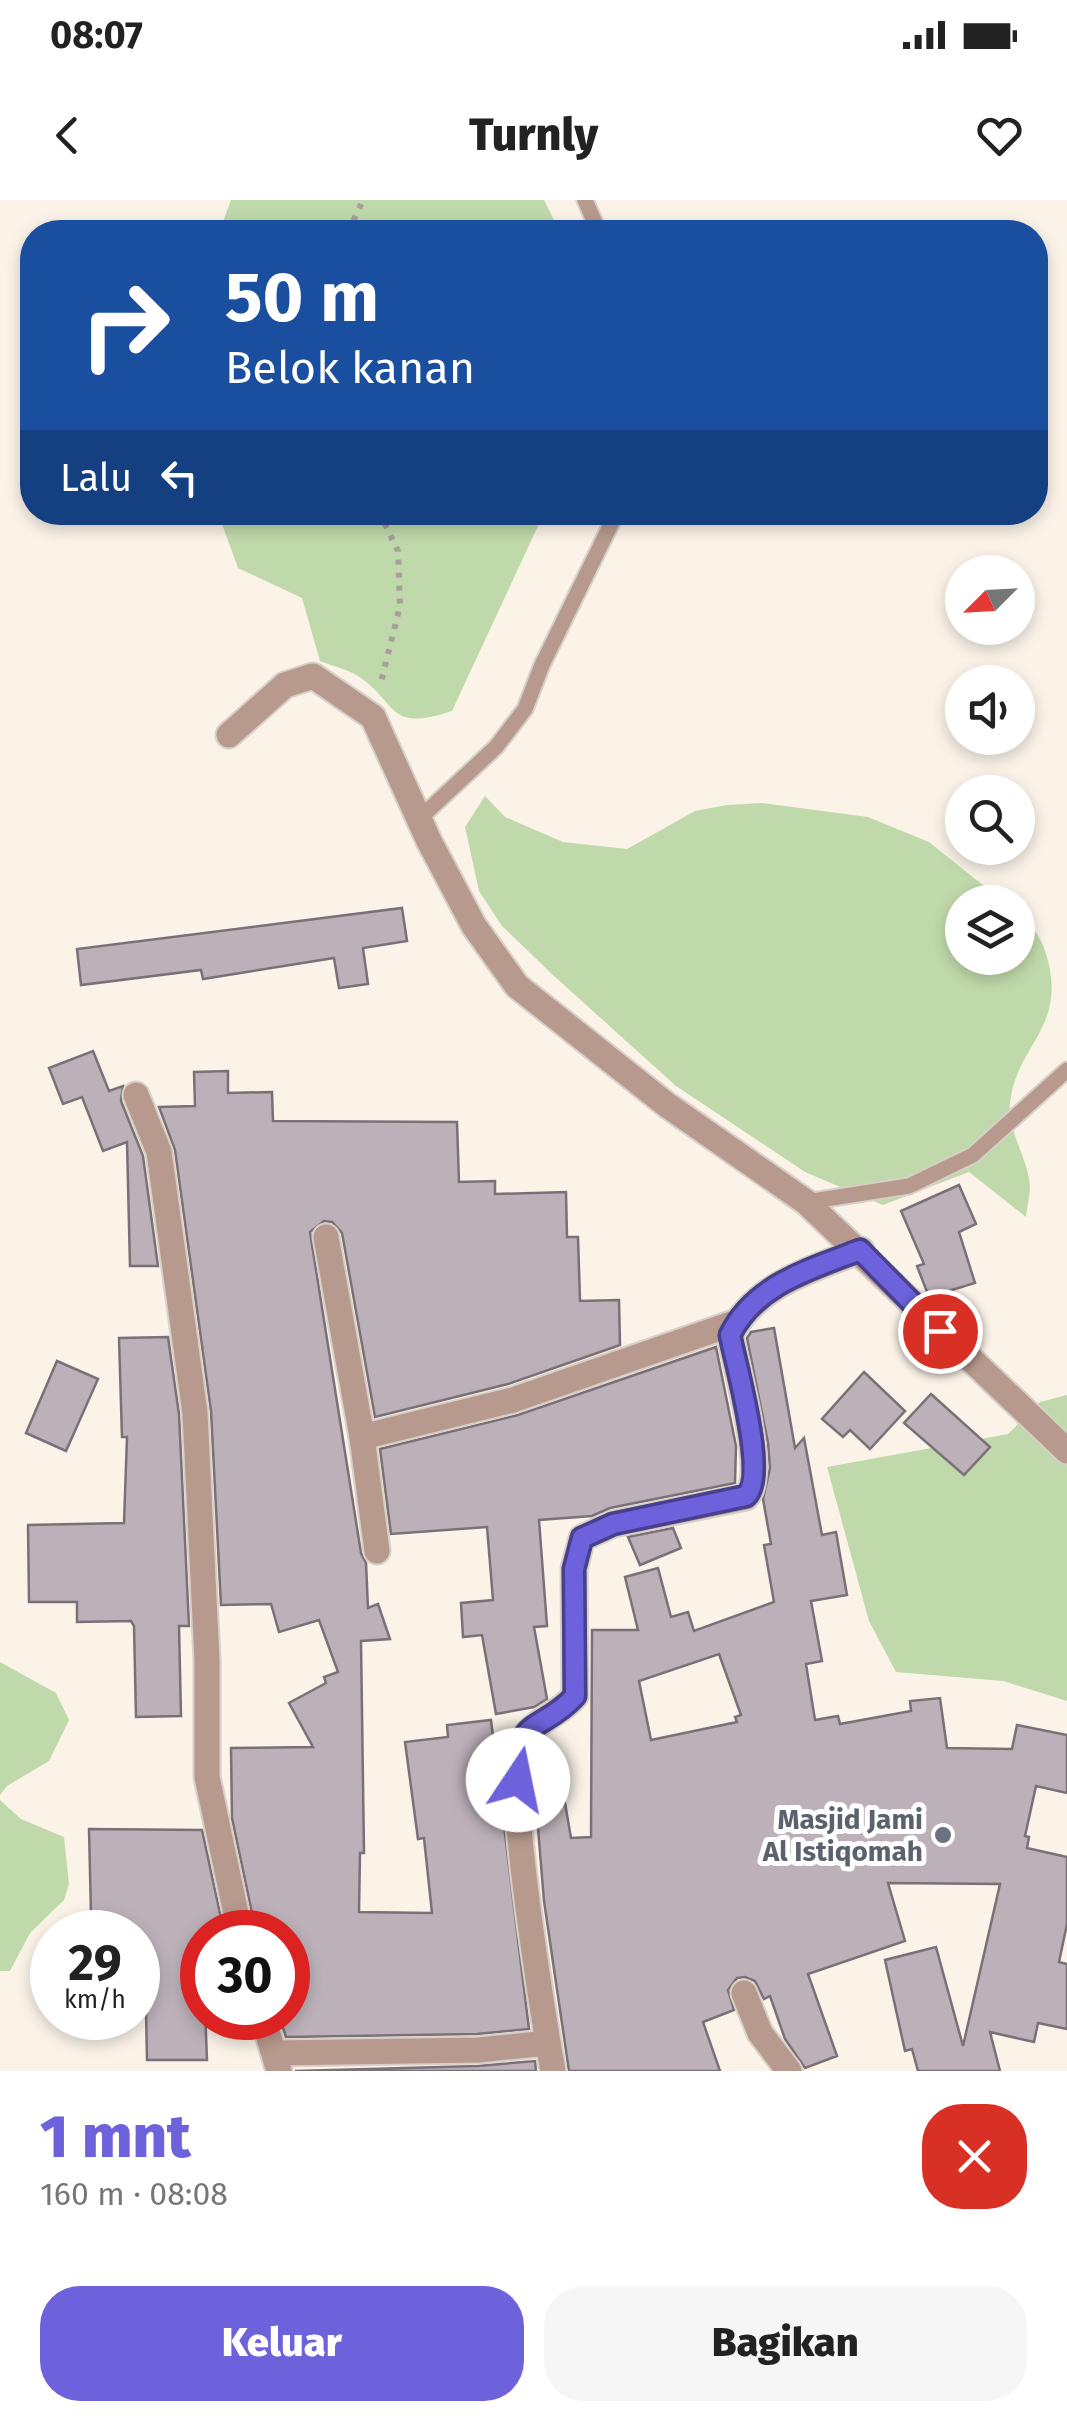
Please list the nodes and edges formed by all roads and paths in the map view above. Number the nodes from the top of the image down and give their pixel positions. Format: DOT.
graph roads {
  1 [pos="385,525"];
  2 [pos="611,525"];
  3 [pos="373,717"];
  4 [pos="228,735"];
  5 [pos="419,819"];
  6 [pos="1067,1070"];
  7 [pos="136,1095"];
  8 [pos="806,1202"];
  9 [pos="326,1236"];
  10 [pos="860,1250"];
  11 [pos="737,1322"];
  12 [pos="362,1437"];
  13 [pos="1067,1451"];
  14 [pos="376,1551"];
  15 [pos="235,1910"];
  16 [pos="744,1993"];
  17 [pos="548,2043"];
  18 [pos="277,2062"];
  19 [pos="553,2071"];
  20 [pos="789,2071"];
  1 -- 3 [label="path"];
  2 -- 5 [label="lane"];
  3 -- 4 [label="street"];
  3 -- 5 [label="street"];
  5 -- 8 [label="street"];
  6 -- 8 [label="lane"];
  7 -- 15 [label="street"];
  8 -- 10 [label="street"];
  9 -- 12 [label="street"];
  10 -- 11 [label="street"];
  10 -- 13 [label="street"];
  11 -- 12 [label="street"];
  11 -- 17 [label="street"];
  12 -- 14 [label="street"];
  16 -- 20 [label="street"];
  17 -- 18 [label="street"];
  17 -- 19 [label="street"];
}
